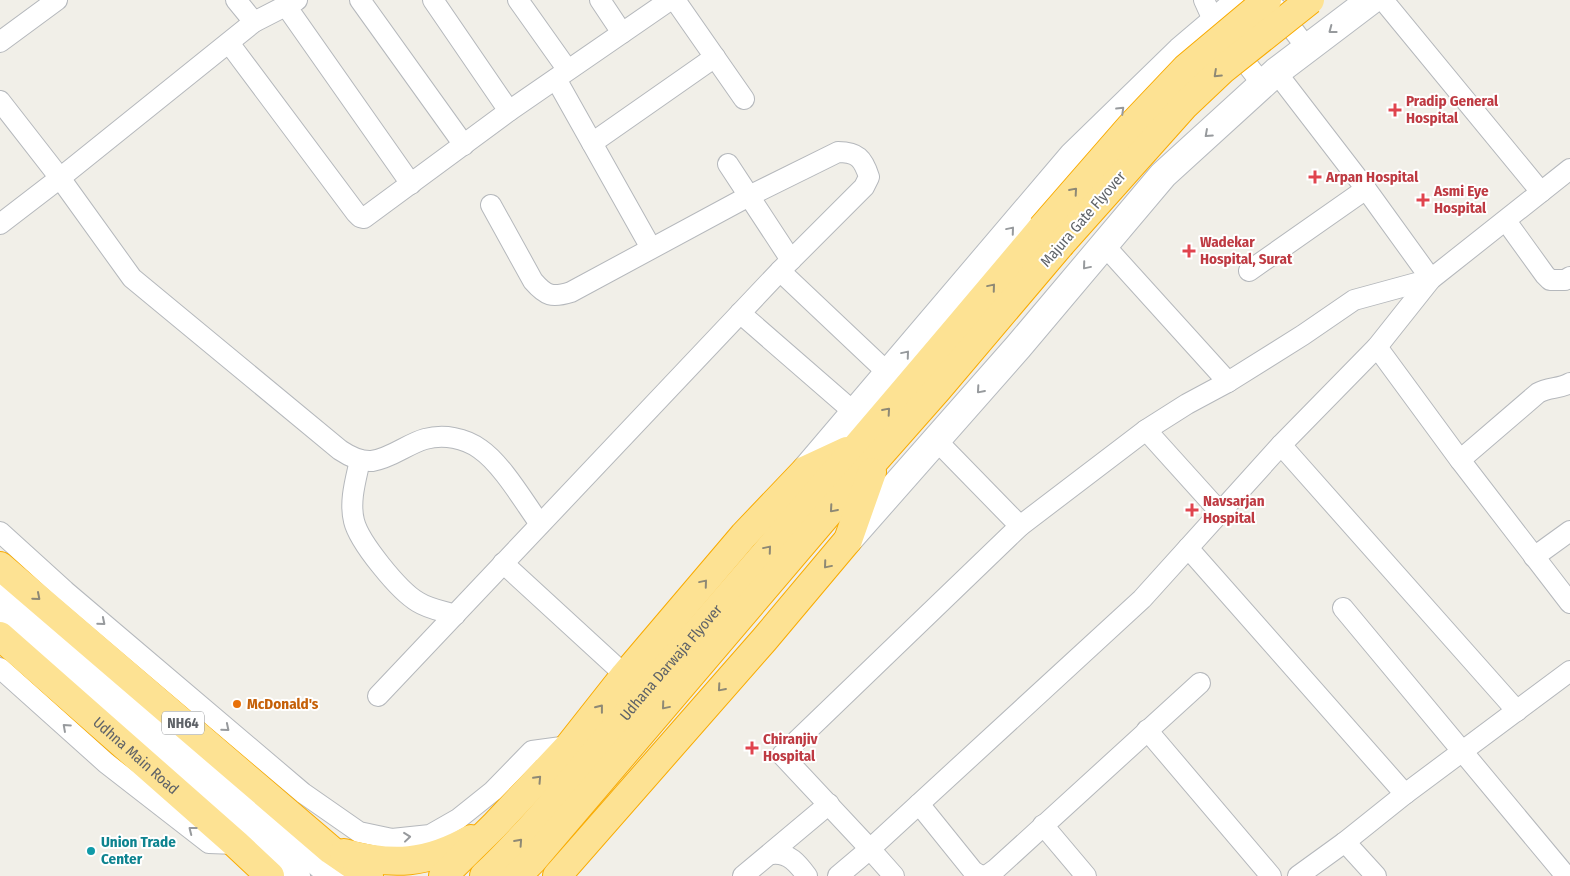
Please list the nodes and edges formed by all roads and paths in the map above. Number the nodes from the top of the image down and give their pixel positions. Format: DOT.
graph roads {
  1 [pos="57,0"];
  2 [pos="236,0"];
  3 [pos="360,0"];
  4 [pos="433,0"];
  5 [pos="518,0"];
  6 [pos="600,0"];
  7 [pos="670,0"];
  8 [pos="676,0"];
  9 [pos="1241,0"];
  10 [pos="1268,0"];
  11 [pos="1310,0"];
  12 [pos="1371,0"];
  13 [pos="1383,0"];
  14 [pos="291,3"];
  15 [pos="1209,11"];
  16 [pos="254,22"];
  17 [pos="622,33"];
  18 [pos="0,42"];
  19 [pos="229,43"];
  20 [pos="1307,48"];
  21 [pos="715,56"];
  22 [pos="562,74"];
  23 [pos="1269,78"];
  24 [pos="744,99"];
  25 [pos="0,101"];
  26 [pos="509,111"];
  27 [pos="592,143"];
  28 [pos="464,145"];
  29 [pos="728,164"];
  30 [pos="1570,169"];
  31 [pos="60,178"];
  32 [pos="411,184"];
  33 [pos="1366,188"];
  34 [pos="1542,192"];
  35 [pos="749,196"];
  36 [pos="491,205"];
  37 [pos="1506,221"];
  38 [pos="0,224"];
  39 [pos="1051,236"];
  40 [pos="1104,245"];
  41 [pos="652,248"];
  42 [pos="786,266"];
  43 [pos="1249,271"];
  44 [pos="1570,277"];
  45 [pos="1431,279"];
  46 [pos="740,313"];
  47 [pos="1377,347"];
  48 [pos="889,374"];
  49 [pos="1228,382"];
  50 [pos="1570,383"];
  51 [pos="855,413"];
  52 [pos="1146,430"];
  53 [pos="936,440"];
  54 [pos="1281,445"];
  55 [pos="866,453"];
  56 [pos="360,460"];
  57 [pos="1460,460"];
  58 [pos="806,470"];
  59 [pos="1220,512"];
  60 [pos="540,524"];
  61 [pos="1020,526"];
  62 [pos="1570,530"];
  63 [pos="0,532"];
  64 [pos="848,540"];
  65 [pos="1188,548"];
  66 [pos="1534,557"];
  67 [pos="503,563"];
  68 [pos="0,566"];
  69 [pos="0,590"];
  70 [pos="745,594"];
  71 [pos="1570,604"];
  72 [pos="1342,608"];
  73 [pos="0,615"];
  74 [pos="455,615"];
  75 [pos="0,636"];
  76 [pos="0,668"];
  77 [pos="1570,671"];
  78 [pos="625,676"];
  79 [pos="1200,682"];
  80 [pos="378,696"];
  81 [pos="1517,711"];
  82 [pos="1147,730"];
  83 [pos="569,746"];
  84 [pos="1462,752"];
  85 [pos="1405,794"];
  86 [pos="829,804"];
  87 [pos="919,804"];
  88 [pos="1043,825"];
  89 [pos="494,826"];
  90 [pos="601,826"];
  91 [pos="1345,842"];
  92 [pos="236,844"];
  93 [pos="870,848"];
  94 [pos="772,854"];
  95 [pos="333,863"];
  96 [pos="265,873"];
  97 [pos="296,876"];
  98 [pos="369,876"];
  99 [pos="443,876"];
  100 [pos="484,876"];
  101 [pos="516,876"];
  102 [pos="557,876"];
  103 [pos="582,876"];
  104 [pos="743,876"];
  105 [pos="807,876"];
  106 [pos="838,876"];
  107 [pos="894,876"];
  108 [pos="982,876"];
  109 [pos="1086,876"];
  110 [pos="1271,876"];
  111 [pos="1298,876"];
  112 [pos="1376,876"];
  113 [pos="1566,876"];
  1 -- 18 [label="street"];
  2 -- 16 [label="street"];
  3 -- 28 [label="street"];
  4 -- 26 [label="street"];
  5 -- 22 [label="street"];
  6 -- 17 [label="street"];
  7 -- 17 [label="street"];
  8 -- 21 [label="street"];
  9 -- 15 [label="street"];
  10 -- 20 [label="street"];
  39 -- 10 [label="highway, Majura Gate Flyover, one-way, bridge"];
  11 -- 39 [label="highway, Majura Gate Flyover, one-way, bridge"];
  12 -- 20 [label="street, one-way"];
  13 -- 34 [label="street"];
  14 -- 16 [label="street"];
  14 -- 32 [label="street"];
  15 -- 23 [label="street"];
  48 -- 15 [label="street, one-way"];
  16 -- 19 [label="street"];
  17 -- 22 [label="street"];
  19 -- 31 [label="street"];
  19 -- 32 [label="street"];
  20 -- 23 [label="street"];
  21 -- 24 [label="street"];
  21 -- 27 [label="street"];
  22 -- 26 [label="street"];
  22 -- 27 [label="street"];
  23 -- 33 [label="street"];
  23 -- 40 [label="street, one-way"];
  25 -- 31 [label="street"];
  26 -- 28 [label="street"];
  27 -- 41 [label="street"];
  28 -- 32 [label="street"];
  29 -- 35 [label="street"];
  30 -- 34 [label="street"];
  31 -- 38 [label="street"];
  31 -- 56 [label="street"];
  33 -- 43 [label="street"];
  33 -- 45 [label="street"];
  34 -- 37 [label="street"];
  35 -- 41 [label="street"];
  35 -- 42 [label="street"];
  35 -- 42 [label="street"];
  36 -- 41 [label="street"];
  37 -- 44 [label="street"];
  37 -- 45 [label="street"];
  39 -- 55 [label="highway, Majura Gate Flyover"];
  40 -- 49 [label="street"];
  40 -- 53 [label="street, one-way"];
  42 -- 46 [label="street"];
  42 -- 48 [label="street"];
  45 -- 47 [label="street"];
  45 -- 49 [label="street"];
  46 -- 51 [label="street"];
  46 -- 60 [label="street"];
  47 -- 54 [label="street"];
  47 -- 57 [label="street"];
  48 -- 51 [label="street"];
  49 -- 52 [label="street"];
  50 -- 57 [label="street"];
  51 -- 58 [label="street"];
  52 -- 59 [label="street"];
  52 -- 61 [label="street"];
  53 -- 61 [label="street"];
  53 -- 64 [label="street"];
  54 -- 59 [label="street"];
  54 -- 81 [label="street"];
  55 -- 58 [label="highway"];
  55 -- 64 [label="highway"];
  55 -- 70 [label="highway, Udhana Darwaja Flyover"];
  56 -- 60 [label="street"];
  56 -- 74 [label="street"];
  57 -- 66 [label="street"];
  78 -- 58 [label="highway, one-way"];
  59 -- 65 [label="street"];
  60 -- 67 [label="street"];
  61 -- 86 [label="street"];
  62 -- 66 [label="street"];
  63 -- 83 [label="street, one-way"];
  64 -- 90 [label="highway, one-way"];
  65 -- 85 [label="street"];
  65 -- 87 [label="street"];
  66 -- 71 [label="street"];
  67 -- 74 [label="street"];
  67 -- 78 [label="street"];
  68 -- 95 [label="highway, NH64, one-way"];
  69 -- 95 [label="street"];
  100 -- 70 [label="highway, Udhana Darwaja Flyover, one-way"];
  70 -- 101 [label="highway, Udhana Darwaja Flyover, one-way"];
  72 -- 84 [label="street"];
  73 -- 97 [label="street"];
  74 -- 80 [label="street"];
  75 -- 92 [label="highway, Udhna Main Road"];
  92 -- 76 [label="street, one-way"];
  77 -- 81 [label="street"];
  83 -- 78 [label="highway, one-way"];
  79 -- 82 [label="street"];
  81 -- 84 [label="street"];
  82 -- 88 [label="street"];
  82 -- 110 [label="street"];
  89 -- 83 [label="highway, one-way"];
  84 -- 85 [label="street"];
  84 -- 113 [label="street"];
  85 -- 91 [label="street"];
  86 -- 93 [label="street"];
  86 -- 94 [label="street"];
  87 -- 93 [label="street"];
  87 -- 108 [label="street"];
  88 -- 108 [label="street"];
  88 -- 109 [label="street"];
  89 -- 95 [label="highway"];
  89 -- 99 [label="highway"];
  90 -- 102 [label="highway"];
  90 -- 103 [label="highway"];
  91 -- 111 [label="street"];
  91 -- 112 [label="street"];
  92 -- 96 [label="highway, Udhna Main Road"];
  93 -- 106 [label="street"];
  93 -- 107 [label="street"];
  94 -- 104 [label="street"];
  94 -- 105 [label="street"];
  95 -- 98 [label="highway, NH64"];
}
